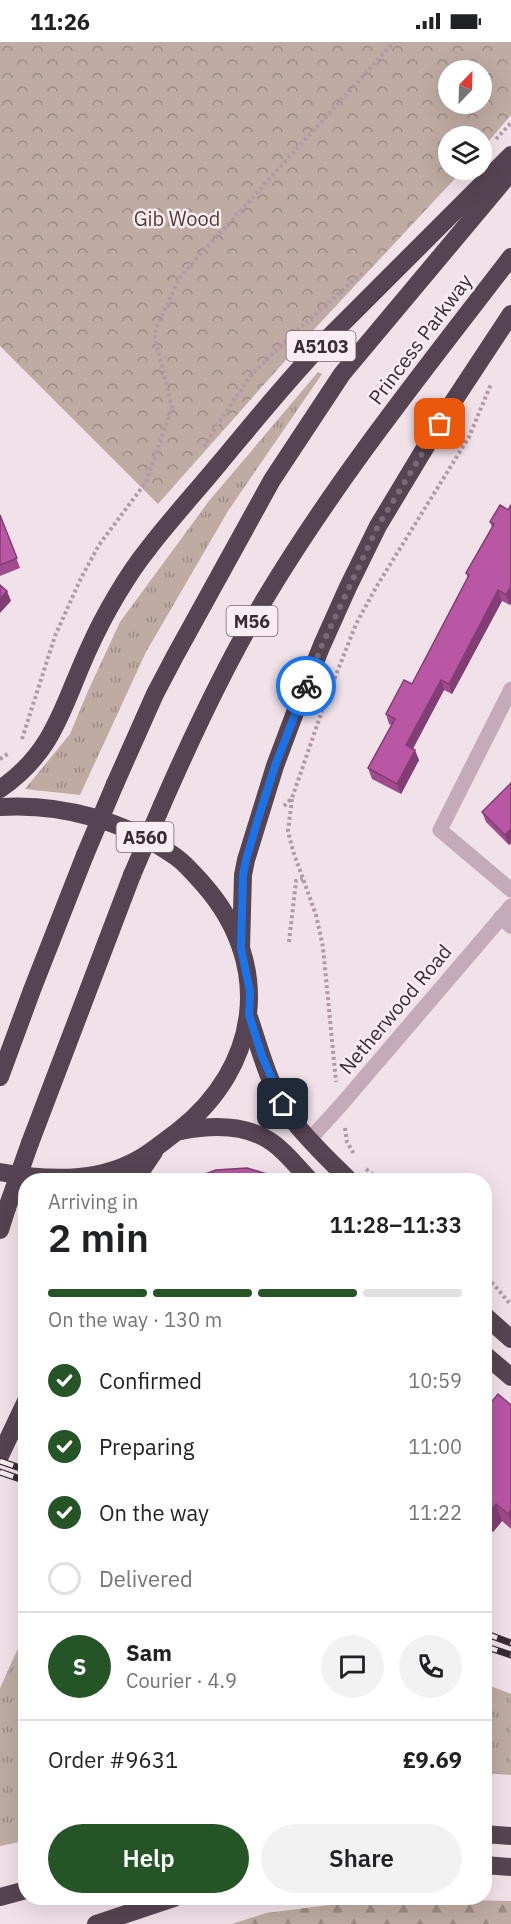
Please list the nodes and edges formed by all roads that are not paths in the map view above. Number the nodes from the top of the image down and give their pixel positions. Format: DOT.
graph roads {
  1 [pos="511,155"];
  2 [pos="511,171"];
  3 [pos="511,256"];
  4 [pos="511,314"];
  5 [pos="511,689"];
  6 [pos="0,789"];
  7 [pos="0,807"];
  8 [pos="511,890"];
  9 [pos="507,917"];
  10 [pos="241,948"];
  11 [pos="249,1015"];
  12 [pos="0,1077"];
  13 [pos="177,1132"];
  14 [pos="310,1139"];
  15 [pos="157,1148"];
  16 [pos="0,1172"];
  17 [pos="19,1173"];
  18 [pos="100,1173"];
  19 [pos="140,1173"];
  20 [pos="303,1173"];
  21 [pos="342,1173"];
  22 [pos="18,1174"];
  23 [pos="18,1177"];
  24 [pos="0,1230"];
  25 [pos="492,1322"];
  26 [pos="511,1339"];
  27 [pos="492,1361"];
  28 [pos="511,1377"];
  29 [pos="18,1418"];
  30 [pos="2,1451"];
  31 [pos="492,1835"];
  32 [pos="511,1836"];
  33 [pos="492,1866"];
  34 [pos="511,1867"];
  35 [pos="18,1892"];
  36 [pos="0,1897"];
  37 [pos="153,1905"];
  38 [pos="96,1924"];
  1 -- 6 [label="highway, A5103"];
  2 -- 12 [label="highway, Princess Parkway / M56, bridge"];
  3 -- 17 [label="highway, Princess Parkway / M56, bridge"];
  4 -- 10 [label="highway"];
  5 -- 8 [label="street"];
  7 -- 10 [label="highway, A560"];
  9 -- 14 [label="street, Netherwood Road"];
  10 -- 11 [label="highway, A560"];
  11 -- 13 [label="highway, A560"];
  11 -- 14 [label="highway, A560"];
  13 -- 15 [label="highway, A560"];
  13 -- 20 [label="highway"];
  14 -- 21 [label="highway, A560"];
  15 -- 18 [label="highway, A560"];
  15 -- 19 [label="highway"];
  16 -- 22 [label="highway, A560"];
  23 -- 24 [label="highway, Princess Parkway / M56, bridge"];
  25 -- 26 [label="highway"];
  27 -- 28 [label="highway"];
  29 -- 30 [label="highway"];
  31 -- 32 [label="highway"];
  33 -- 34 [label="highway"];
  35 -- 36 [label="highway"];
  37 -- 38 [label="highway"];
}
